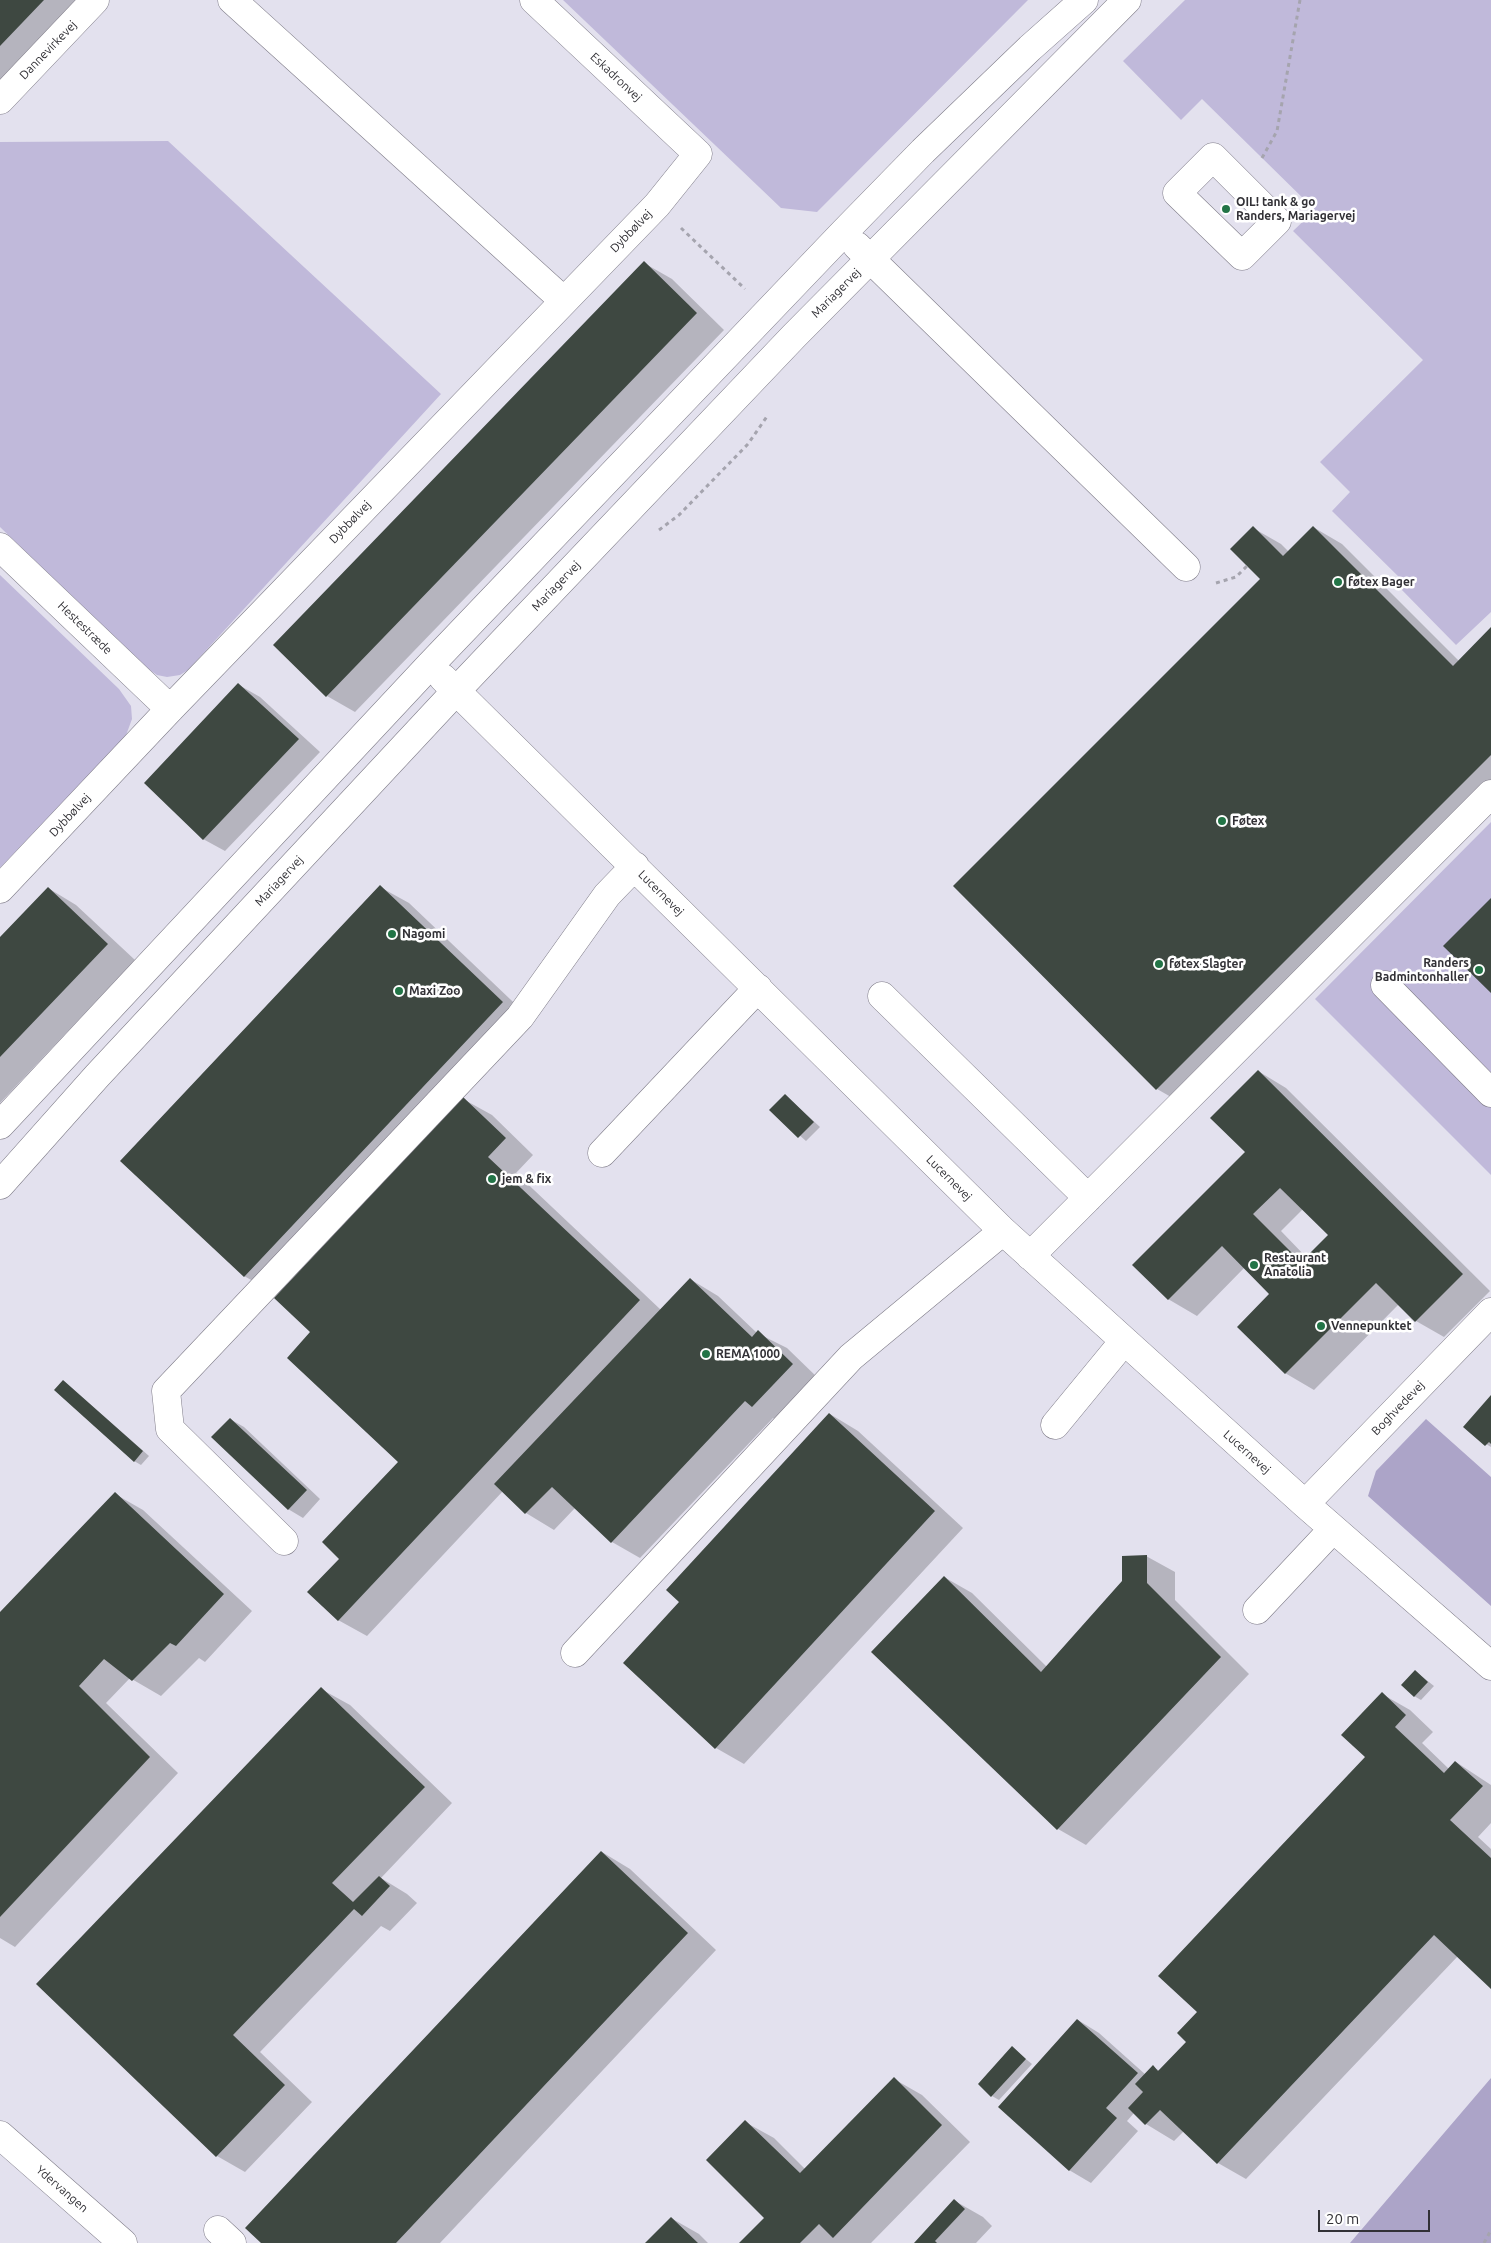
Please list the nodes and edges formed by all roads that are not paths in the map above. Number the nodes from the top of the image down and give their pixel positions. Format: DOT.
graph roads {
  1 [pos="95,0"];
  2 [pos="232,0"];
  3 [pos="534,0"];
  4 [pos="1084,0"];
  5 [pos="1127,0"];
  6 [pos="0,100"];
  7 [pos="698,154"];
  8 [pos="844,232"];
  9 [pos="870,258"];
  10 [pos="564,301"];
  11 [pos="0,548"];
  12 [pos="1186,567"];
  13 [pos="430,665"];
  14 [pos="456,691"];
  15 [pos="170,710"];
  16 [pos="1491,794"];
  17 [pos="635,866"];
  18 [pos="0,889"];
  19 [pos="1385,985"];
  20 [pos="758,988"];
  21 [pos="882,996"];
  22 [pos="1491,1093"];
  23 [pos="0,1125"];
  24 [pos="602,1153"];
  25 [pos="0,1185"];
  26 [pos="1088,1198"];
  27 [pos="1003,1231"];
  28 [pos="1030,1256"];
  29 [pos="1491,1312"];
  30 [pos="1124,1341"];
  31 [pos="1055,1425"];
  32 [pos="1305,1504"];
  33 [pos="1333,1529"];
  34 [pos="284,1541"];
  35 [pos="1257,1610"];
  36 [pos="575,1653"];
  37 [pos="1491,1666"];
  38 [pos="0,2135"];
  39 [pos="123,2243"];
  1 -- 6 [label="street, Dannevirkevej"];
  2 -- 10 [label="street"];
  3 -- 7 [label="street, Eskadronvej"];
  4 -- 8 [label="street"];
  5 -- 9 [label="street, Mariagervej"];
  7 -- 10 [label="street, Dybbølvej"];
  8 -- 9 [label="street"];
  8 -- 13 [label="street"];
  9 -- 12 [label="street"];
  9 -- 14 [label="street, Mariagervej"];
  10 -- 15 [label="street, Dybbølvej"];
  11 -- 15 [label="street, Hestestræde"];
  13 -- 14 [label="street, Lucernevej"];
  13 -- 23 [label="street"];
  14 -- 17 [label="street, Lucernevej"];
  14 -- 25 [label="street, Mariagervej"];
  15 -- 18 [label="street, Dybbølvej"];
  16 -- 26 [label="street"];
  17 -- 20 [label="street, Lucernevej"];
  17 -- 34 [label="street"];
  19 -- 22 [label="street"];
  20 -- 24 [label="street"];
  20 -- 27 [label="street, Lucernevej"];
  21 -- 26 [label="street"];
  26 -- 28 [label="street"];
  27 -- 28 [label="street, Lucernevej"];
  27 -- 36 [label="street"];
  28 -- 30 [label="street, Lucernevej"];
  29 -- 32 [label="street, Boghvedevej"];
  30 -- 31 [label="street"];
  30 -- 32 [label="street, Lucernevej"];
  32 -- 33 [label="street, Lucernevej"];
  33 -- 35 [label="street"];
  33 -- 37 [label="street, Lucernevej"];
  38 -- 39 [label="street, Ydervangen"];
}
